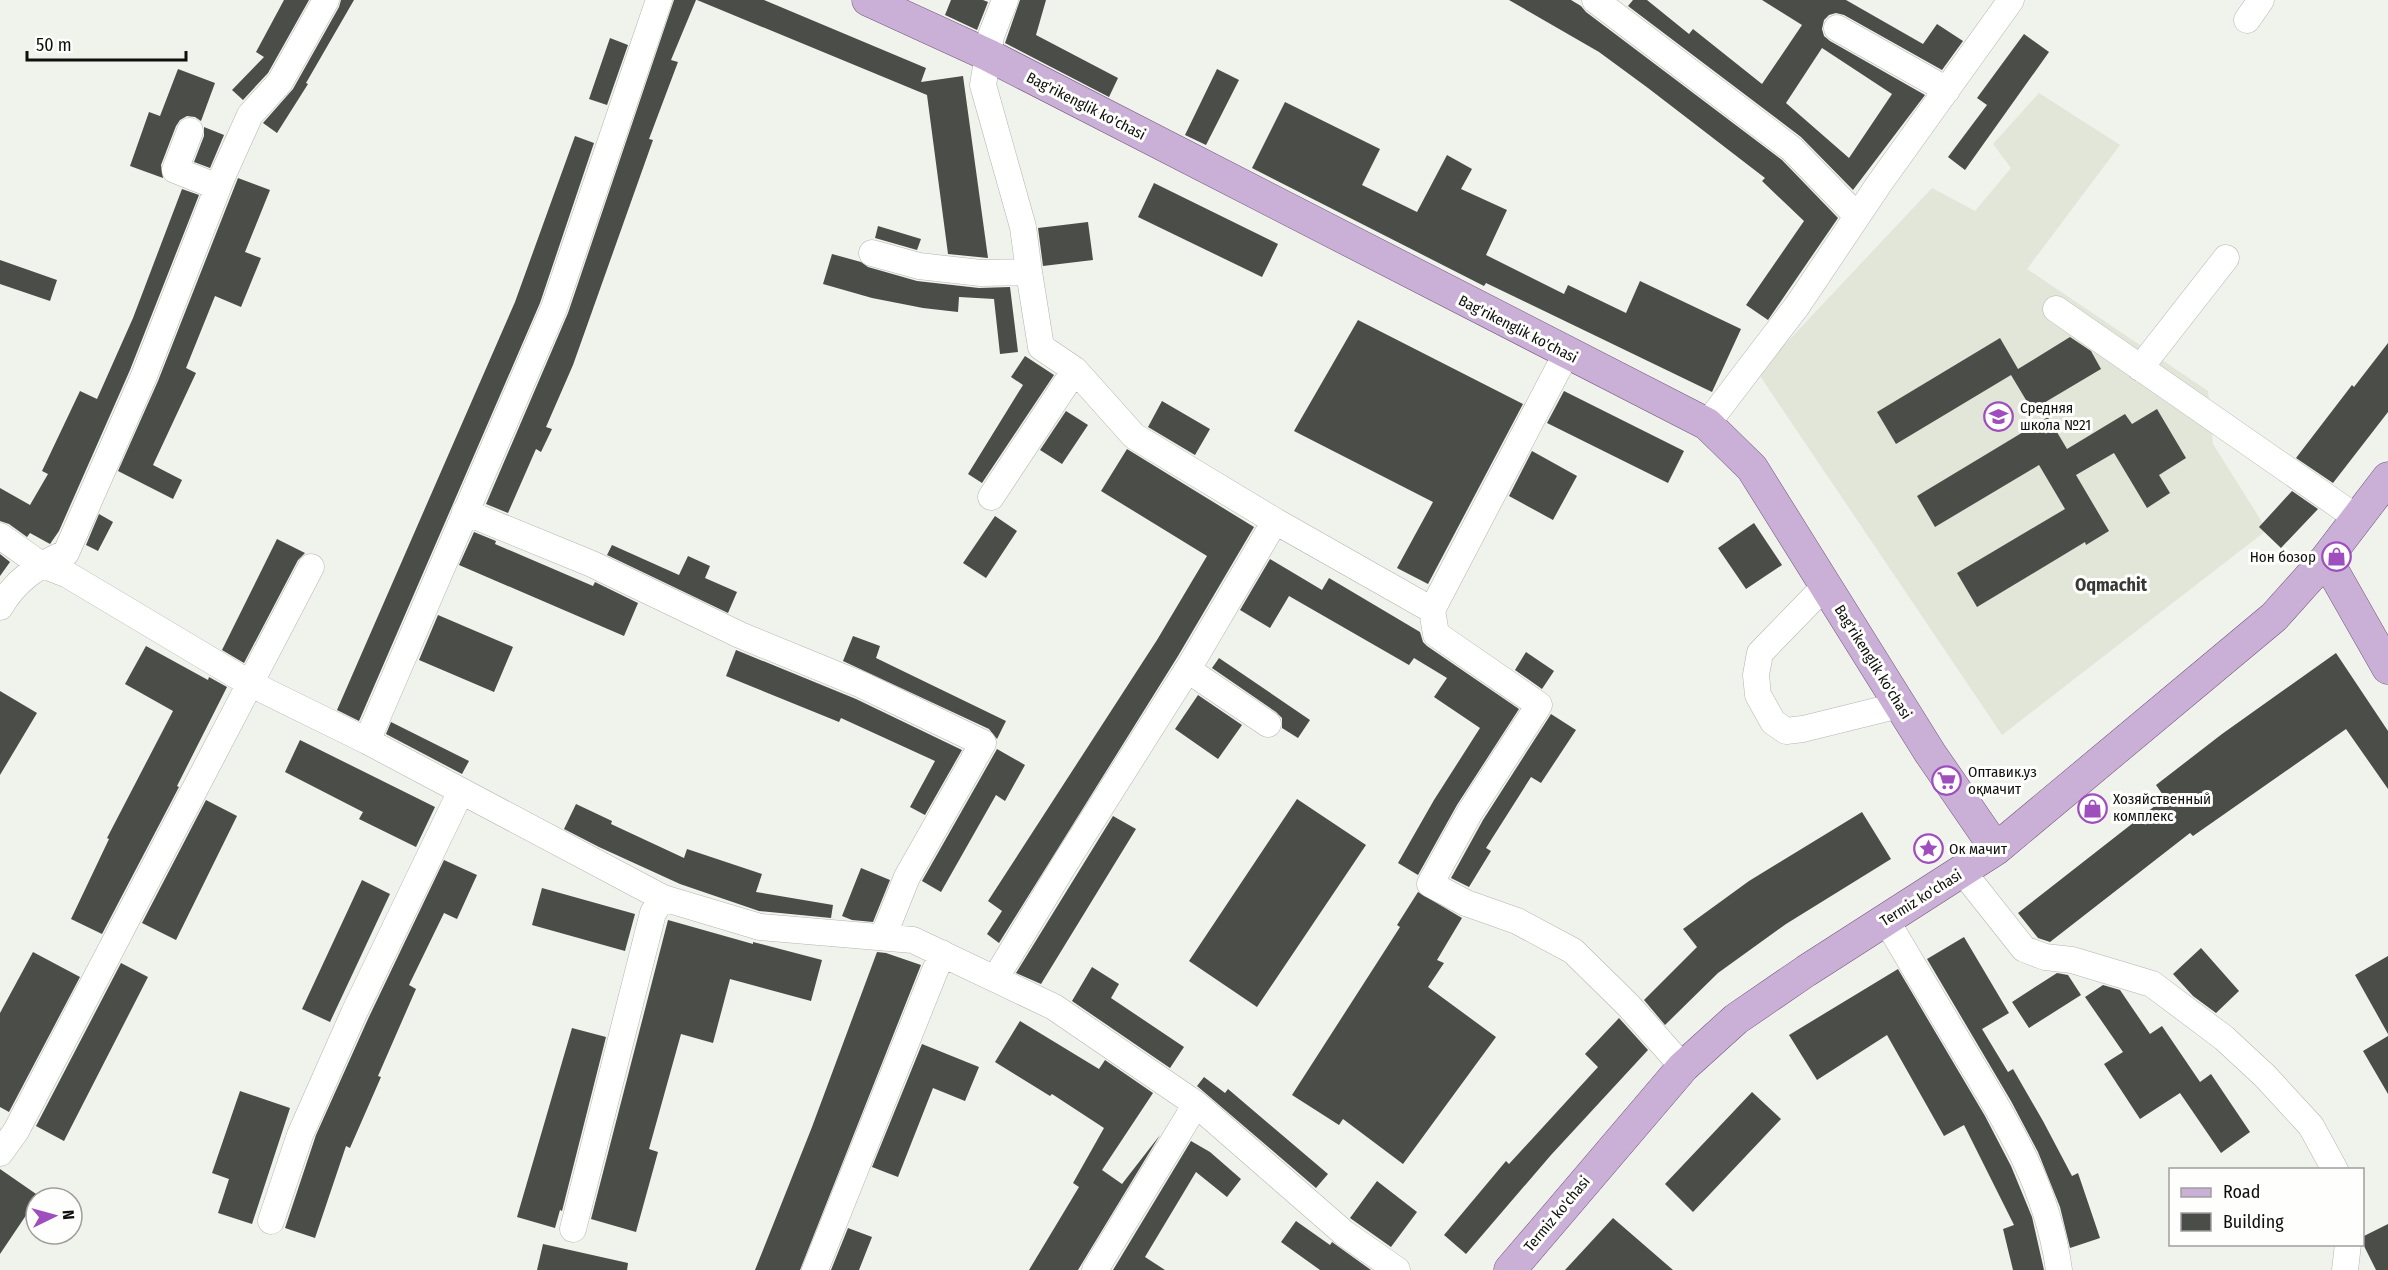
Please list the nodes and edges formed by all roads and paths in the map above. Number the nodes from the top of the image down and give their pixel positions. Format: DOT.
graph roads {
  1 [pos="326,0"];
  2 [pos="659,0"];
  3 [pos="868,0"];
  4 [pos="1005,0"];
  5 [pos="1595,0"];
  6 [pos="2011,0"];
  7 [pos="1836,28"];
  8 [pos="988,56"];
  9 [pos="1947,90"];
  10 [pos="190,131"];
  11 [pos="218,187"];
  12 [pos="1857,216"];
  13 [pos="872,253"];
  14 [pos="2226,258"];
  15 [pos="1029,272"];
  16 [pos="2056,309"];
  17 [pos="1566,354"];
  18 [pos="2140,368"];
  19 [pos="1075,369"];
  20 [pos="1707,424"];
  21 [pos="2388,478"];
  22 [pos="991,497"];
  23 [pos="465,512"];
  24 [pos="2357,518"];
  25 [pos="1275,521"];
  26 [pos="0,536"];
  27 [pos="2326,559"];
  28 [pos="40,564"];
  29 [pos="311,567"];
  30 [pos="1825,586"];
  31 [pos="0,607"];
  32 [pos="1432,609"];
  33 [pos="2383,650"];
  34 [pos="1188,670"];
  35 [pos="249,683"];
  36 [pos="1900,705"];
  37 [pos="1268,724"];
  38 [pos="367,741"];
  39 [pos="461,791"];
  40 [pos="1996,849"];
  41 [pos="1963,872"];
  42 [pos="663,898"];
  43 [pos="1886,920"];
  44 [pos="883,937"];
  45 [pos="942,954"];
  46 [pos="995,979"];
  47 [pos="1683,1067"];
  48 [pos="1196,1104"];
  49 [pos="0,1153"];
  50 [pos="2335,1168"];
  51 [pos="271,1221"];
  52 [pos="573,1229"];
  53 [pos="2348,1246"];
  54 [pos="815,1270"];
  55 [pos="1095,1270"];
  56 [pos="1397,1270"];
  57 [pos="1510,1270"];
  58 [pos="2060,1270"];
  59 [pos="2345,1270"];
  1 -- 11 [label="street"];
  2 -- 23 [label="street"];
  3 -- 8 [label="main road, Bag'rikenglik ko'chasi"];
  4 -- 8 [label="street"];
  5 -- 12 [label="street"];
  6 -- 9 [label="street"];
  7 -- 9 [label="street"];
  8 -- 15 [label="street"];
  8 -- 17 [label="main road, Bag'rikenglik ko'chasi"];
  9 -- 12 [label="street"];
  10 -- 11 [label="street"];
  11 -- 28 [label="street"];
  12 -- 20 [label="street"];
  13 -- 15 [label="street"];
  14 -- 18 [label="street"];
  15 -- 19 [label="street"];
  16 -- 18 [label="street"];
  17 -- 20 [label="main road, Bag'rikenglik ko'chasi"];
  17 -- 32 [label="street"];
  18 -- 24 [label="street"];
  19 -- 22 [label="street"];
  19 -- 25 [label="street"];
  20 -- 30 [label="main road, Bag'rikenglik ko'chasi"];
  21 -- 24 [label="main road, Termiz ko'chasi"];
  23 -- 38 [label="street"];
  23 -- 44 [label="street"];
  24 -- 27 [label="main road, Termiz ko'chasi"];
  25 -- 32 [label="street"];
  25 -- 34 [label="street"];
  26 -- 28 [label="street"];
  27 -- 33 [label="main road"];
  27 -- 40 [label="main road, Termiz ko'chasi"];
  28 -- 31 [label="street"];
  28 -- 35 [label="street"];
  29 -- 35 [label="street"];
  30 -- 36 [label="main road, Bag'rikenglik ko'chasi"];
  30 -- 36 [label="street"];
  32 -- 47 [label="street"];
  34 -- 37 [label="street"];
  34 -- 46 [label="street"];
  35 -- 38 [label="street"];
  35 -- 49 [label="street"];
  36 -- 40 [label="main road, Bag'rikenglik ko'chasi"];
  38 -- 39 [label="street"];
  39 -- 42 [label="street"];
  39 -- 51 [label="street"];
  40 -- 41 [label="main road, Termiz ko'chasi"];
  41 -- 43 [label="main road, Termiz ko'chasi"];
  41 -- 50 [label="street"];
  42 -- 44 [label="street"];
  42 -- 52 [label="street"];
  43 -- 47 [label="main road, Termiz ko'chasi"];
  43 -- 58 [label="street"];
  44 -- 45 [label="street"];
  45 -- 46 [label="street"];
  45 -- 54 [label="street"];
  46 -- 48 [label="street"];
  47 -- 57 [label="main road, Termiz ko'chasi"];
  48 -- 55 [label="street"];
  48 -- 56 [label="street"];
  53 -- 59 [label="street"];
}
